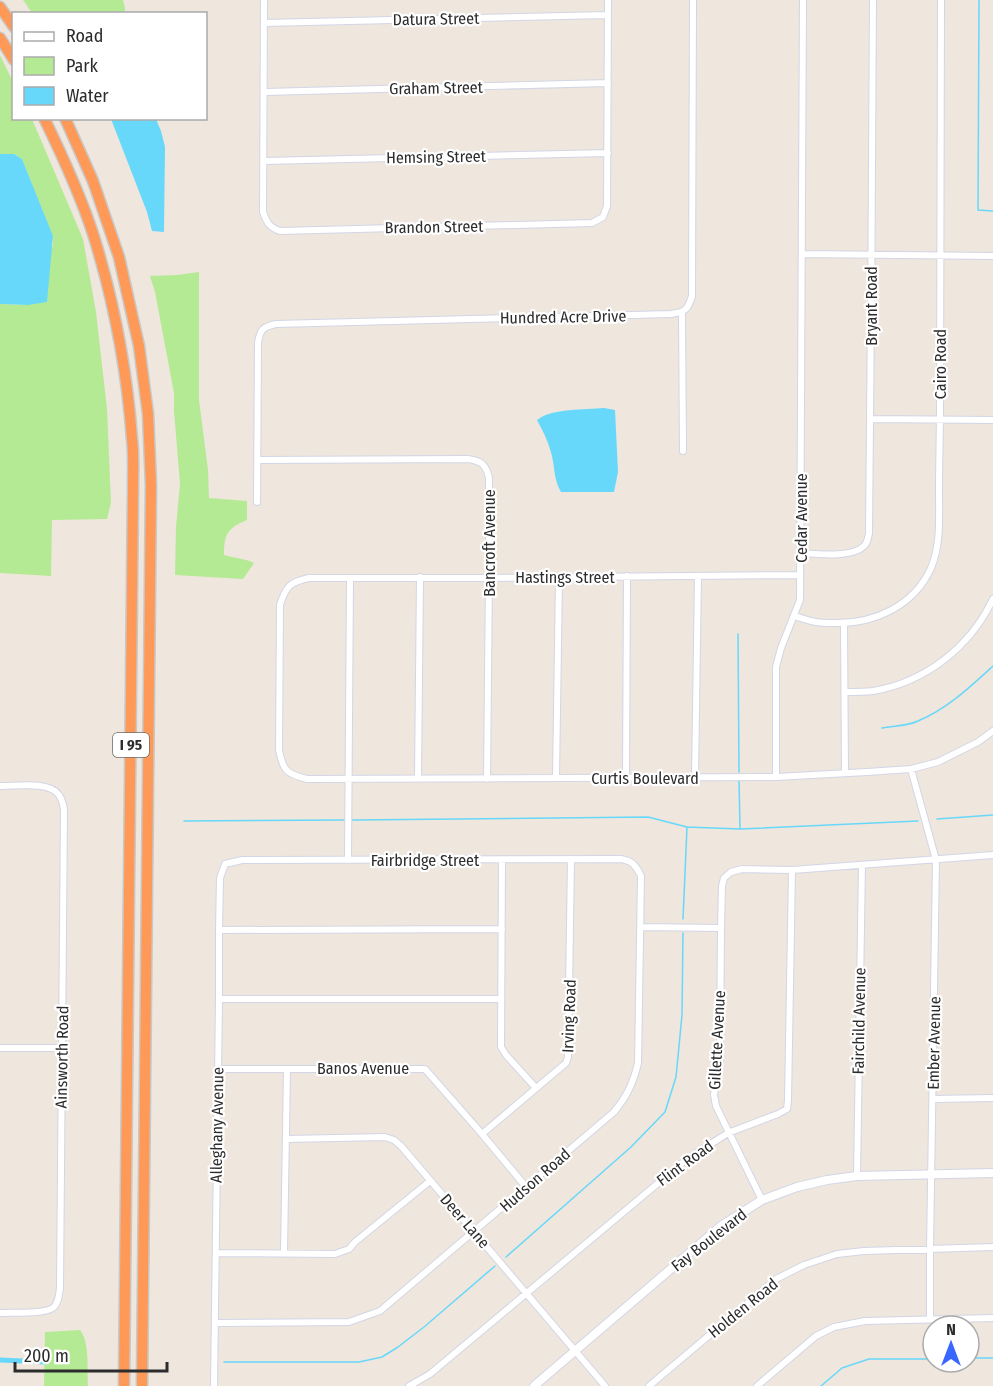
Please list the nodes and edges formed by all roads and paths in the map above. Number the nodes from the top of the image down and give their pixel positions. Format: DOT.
graph roads {
  1 [pos="264,0"];
  2 [pos="608,0"];
  3 [pos="693,0"];
  4 [pos="802,0"];
  5 [pos="873,0"];
  6 [pos="941,0"];
  7 [pos="0,7"];
  8 [pos="608,15"];
  9 [pos="264,23"];
  10 [pos="12,24"];
  11 [pos="0,38"];
  12 [pos="12,57"];
  13 [pos="608,83"];
  14 [pos="265,92"];
  15 [pos="45,120"];
  16 [pos="66,120"];
  17 [pos="608,153"];
  18 [pos="264,161"];
  19 [pos="802,254"];
  20 [pos="871,254"];
  21 [pos="940,256"];
  22 [pos="993,256"];
  23 [pos="682,312"];
  24 [pos="871,419"];
  25 [pos="940,419"];
  26 [pos="993,420"];
  27 [pos="683,452"];
  28 [pos="257,460"];
  29 [pos="257,502"];
  30 [pos="801,554"];
  31 [pos="800,575"];
  32 [pos="559,576"];
  33 [pos="627,576"];
  34 [pos="698,576"];
  35 [pos="350,578"];
  36 [pos="420,578"];
  37 [pos="489,578"];
  38 [pos="993,599"];
  39 [pos="794,616"];
  40 [pos="844,623"];
  41 [pos="845,692"];
  42 [pos="993,731"];
  43 [pos="911,769"];
  44 [pos="289,772"];
  45 [pos="845,774"];
  46 [pos="626,777"];
  47 [pos="776,777"];
  48 [pos="418,778"];
  49 [pos="556,778"];
  50 [pos="695,778"];
  51 [pos="348,779"];
  52 [pos="487,779"];
  53 [pos="0,786"];
  54 [pos="993,855"];
  55 [pos="571,859"];
  56 [pos="348,860"];
  57 [pos="502,860"];
  58 [pos="626,860"];
  59 [pos="936,860"];
  60 [pos="225,864"];
  61 [pos="862,865"];
  62 [pos="792,870"];
  63 [pos="641,927"];
  64 [pos="502,928"];
  65 [pos="721,928"];
  66 [pos="219,930"];
  67 [pos="219,999"];
  68 [pos="501,999"];
  69 [pos="0,1048"];
  70 [pos="62,1048"];
  71 [pos="218,1069"];
  72 [pos="287,1069"];
  73 [pos="536,1088"];
  74 [pos="993,1098"];
  75 [pos="933,1099"];
  76 [pos="728,1133"];
  77 [pos="482,1134"];
  78 [pos="286,1138"];
  79 [pos="993,1173"];
  80 [pos="932,1175"];
  81 [pos="857,1176"];
  82 [pos="430,1180"];
  83 [pos="526,1187"];
  84 [pos="762,1200"];
  85 [pos="474,1232"];
  86 [pos="993,1248"];
  87 [pos="930,1249"];
  88 [pos="216,1253"];
  89 [pos="284,1253"];
  90 [pos="526,1293"];
  91 [pos="0,1313"];
  92 [pos="930,1314"];
  93 [pos="921,1319"];
  94 [pos="215,1323"];
  95 [pos="575,1350"];
  96 [pos="124,1386"];
  97 [pos="141,1386"];
  98 [pos="214,1386"];
  99 [pos="409,1386"];
  100 [pos="534,1386"];
  101 [pos="605,1386"];
  102 [pos="649,1386"];
  103 [pos="757,1386"];
  1 -- 9 [label="street"];
  2 -- 8 [label="street"];
  3 -- 23 [label="street"];
  4 -- 19 [label="street, Cedar Avenue"];
  5 -- 20 [label="street, Bryant Road"];
  6 -- 21 [label="street, Cairo Road"];
  7 -- 10 [label="highway"];
  8 -- 9 [label="street, Datura Street"];
  8 -- 13 [label="street"];
  9 -- 14 [label="street"];
  11 -- 12 [label="highway"];
  13 -- 14 [label="street, Graham Street"];
  13 -- 17 [label="street"];
  14 -- 18 [label="street"];
  15 -- 96 [label="highway, I 95"];
  16 -- 97 [label="highway, I 95"];
  17 -- 18 [label="street, Hemsing Street"];
  17 -- 18 [label="street, Brandon Street"];
  19 -- 20 [label="street"];
  19 -- 30 [label="street, Cedar Avenue"];
  20 -- 21 [label="street"];
  20 -- 24 [label="street, Bryant Road"];
  21 -- 22 [label="street"];
  21 -- 25 [label="street, Cairo Road"];
  23 -- 27 [label="street"];
  23 -- 28 [label="street, Hundred Acre Drive"];
  24 -- 25 [label="street"];
  24 -- 30 [label="street, Bryant Road"];
  25 -- 26 [label="street"];
  25 -- 40 [label="street, Cairo Road"];
  28 -- 29 [label="street"];
  28 -- 37 [label="street, Bancroft Avenue"];
  30 -- 31 [label="street, Cedar Avenue"];
  31 -- 34 [label="street, Hastings Street"];
  31 -- 39 [label="street, Cedar Avenue"];
  32 -- 33 [label="street, Hastings Street"];
  32 -- 37 [label="street, Hastings Street"];
  32 -- 49 [label="street"];
  33 -- 34 [label="street, Hastings Street"];
  33 -- 46 [label="street"];
  34 -- 50 [label="street"];
  35 -- 36 [label="street, Hastings Street"];
  35 -- 44 [label="street, Hastings Street"];
  35 -- 51 [label="street"];
  36 -- 37 [label="street, Hastings Street"];
  36 -- 48 [label="street"];
  37 -- 52 [label="street, Bancroft Avenue"];
  38 -- 41 [label="street"];
  39 -- 40 [label="street, Cairo Road"];
  39 -- 47 [label="street, Cedar Avenue"];
  40 -- 41 [label="street"];
  41 -- 45 [label="street"];
  42 -- 43 [label="street, Curtis Boulevard"];
  43 -- 45 [label="street, Curtis Boulevard"];
  43 -- 59 [label="street, Ember Avenue"];
  44 -- 51 [label="street, Curtis Boulevard"];
  45 -- 47 [label="street, Curtis Boulevard"];
  46 -- 49 [label="street, Curtis Boulevard"];
  46 -- 50 [label="street, Curtis Boulevard"];
  47 -- 50 [label="street, Curtis Boulevard"];
  48 -- 51 [label="street, Curtis Boulevard"];
  48 -- 52 [label="street, Curtis Boulevard"];
  49 -- 52 [label="street, Curtis Boulevard"];
  51 -- 56 [label="street"];
  53 -- 70 [label="street, Ainsworth Road"];
  54 -- 59 [label="street"];
  55 -- 57 [label="street, Fairbridge Street"];
  55 -- 58 [label="street, Fairbridge Street"];
  55 -- 73 [label="street, Irving Road"];
  56 -- 57 [label="street, Fairbridge Street"];
  56 -- 60 [label="street, Fairbridge Street"];
  57 -- 64 [label="street"];
  58 -- 63 [label="street, Hudson Road"];
  59 -- 61 [label="street"];
  59 -- 75 [label="street, Ember Avenue"];
  60 -- 66 [label="street, Alleghany Avenue"];
  61 -- 62 [label="street"];
  61 -- 81 [label="street, Fairchild Avenue"];
  62 -- 65 [label="street, Gillette Avenue"];
  62 -- 76 [label="street, Flint Road"];
  63 -- 65 [label="street"];
  63 -- 83 [label="street, Hudson Road"];
  64 -- 66 [label="street"];
  64 -- 68 [label="street"];
  65 -- 76 [label="street, Gillette Avenue"];
  66 -- 67 [label="street, Alleghany Avenue"];
  67 -- 68 [label="street"];
  67 -- 71 [label="street, Alleghany Avenue"];
  68 -- 73 [label="street"];
  69 -- 70 [label="street"];
  70 -- 91 [label="street, Ainsworth Road"];
  71 -- 72 [label="street, Banos Avenue"];
  71 -- 88 [label="street, Alleghany Avenue"];
  72 -- 77 [label="street, Banos Avenue"];
  72 -- 78 [label="street"];
  73 -- 77 [label="street, Irving Road"];
  74 -- 75 [label="street"];
  75 -- 80 [label="street, Ember Avenue"];
  76 -- 84 [label="street, Gillette Avenue"];
  76 -- 90 [label="street, Flint Road"];
  77 -- 83 [label="street, Banos Avenue"];
  78 -- 82 [label="street, Deer Lane"];
  78 -- 89 [label="street"];
  79 -- 80 [label="street, Fay Boulevard"];
  80 -- 81 [label="street, Fay Boulevard"];
  80 -- 87 [label="street, Ember Avenue"];
  81 -- 84 [label="street, Fay Boulevard"];
  82 -- 85 [label="street, Deer Lane"];
  82 -- 89 [label="street"];
  83 -- 85 [label="street, Hudson Road"];
  84 -- 95 [label="street, Fay Boulevard"];
  85 -- 90 [label="street, Deer Lane"];
  85 -- 94 [label="street, Hudson Road"];
  86 -- 87 [label="street, Holden Road"];
  87 -- 92 [label="street, Ember Avenue"];
  87 -- 102 [label="street, Holden Road"];
  88 -- 89 [label="street"];
  88 -- 94 [label="street, Alleghany Avenue"];
  90 -- 95 [label="street, Deer Lane"];
  90 -- 99 [label="street, Flint Road"];
  93 -- 103 [label="street"];
  94 -- 98 [label="street, Alleghany Avenue"];
  95 -- 100 [label="street, Fay Boulevard"];
  95 -- 101 [label="street, Deer Lane"];
}
